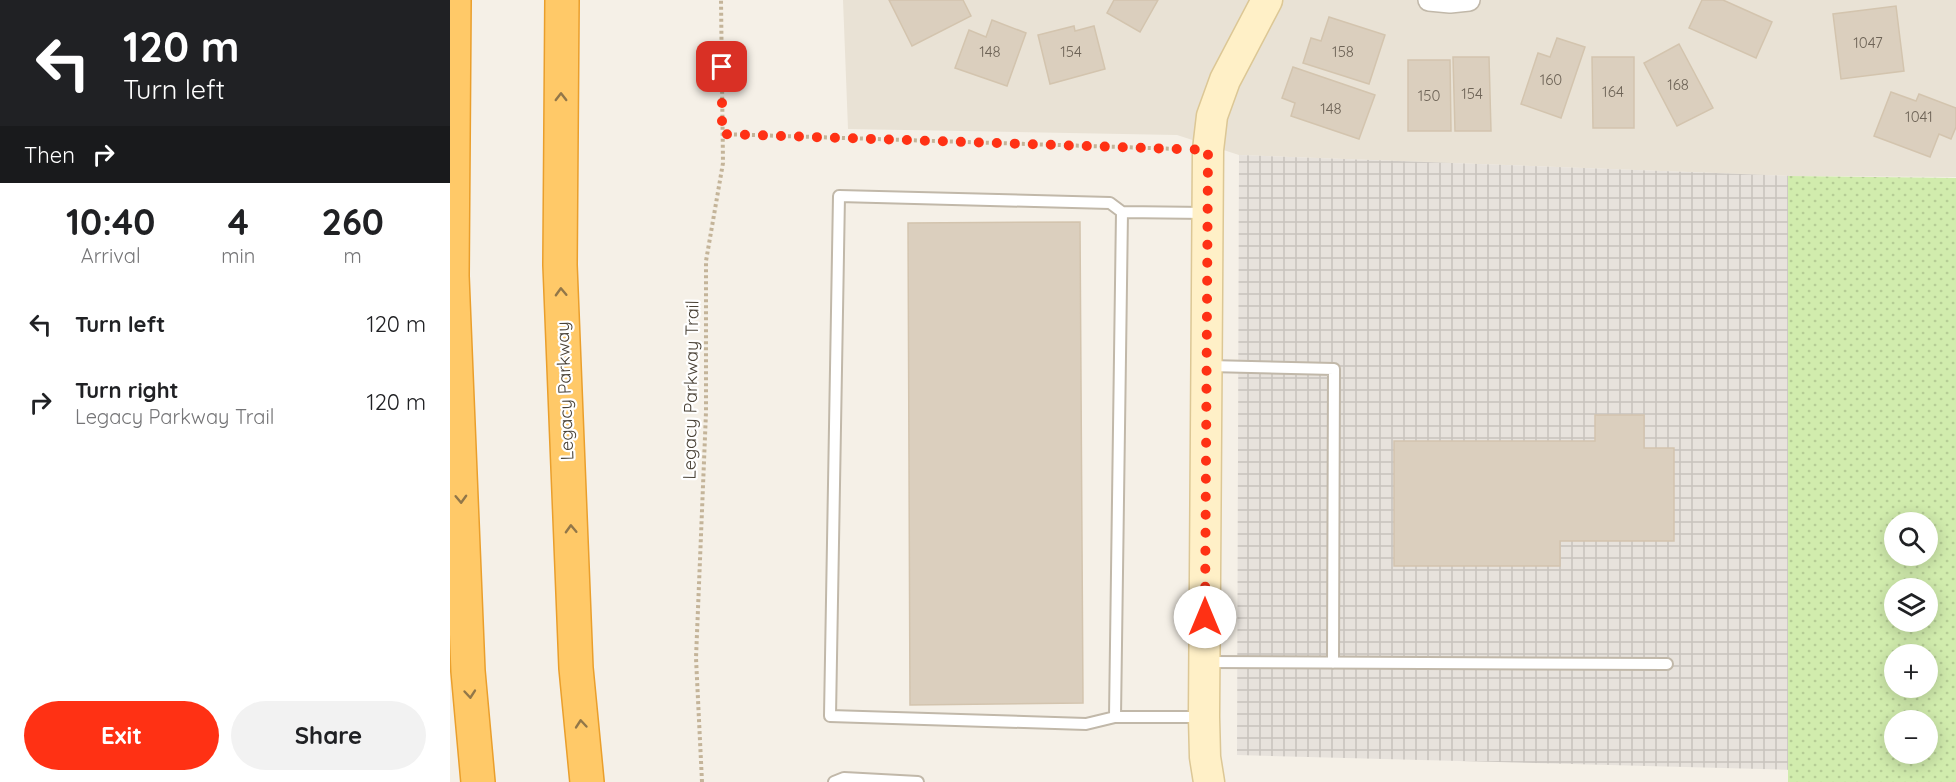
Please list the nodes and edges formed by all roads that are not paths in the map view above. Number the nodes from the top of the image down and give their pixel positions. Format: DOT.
graph roads {
  1 [pos="454,0"];
  2 [pos="561,0"];
  3 [pos="1267,0"];
  4 [pos="1429,0"];
  5 [pos="1469,0"];
  6 [pos="1122,212"];
  7 [pos="1207,213"];
  8 [pos="1205,366"];
  9 [pos="1205,662"];
  10 [pos="1334,663"];
  11 [pos="1667,664"];
  12 [pos="1115,717"];
  13 [pos="1204,717"];
  14 [pos="478,782"];
  15 [pos="586,782"];
  16 [pos="834,782"];
  17 [pos="918,782"];
  18 [pos="1209,782"];
  1 -- 14 [label="highway, one-way"];
  15 -- 2 [label="highway, Legacy Parkway, one-way"];
  3 -- 7 [label="street"];
  4 -- 5 [label="street"];
  6 -- 7 [label="lane"];
  6 -- 12 [label="lane"];
  6 -- 12 [label="lane"];
  7 -- 8 [label="street"];
  8 -- 9 [label="street"];
  8 -- 10 [label="lane"];
  9 -- 10 [label="lane"];
  9 -- 13 [label="street"];
  10 -- 11 [label="lane"];
  12 -- 13 [label="lane"];
  13 -- 18 [label="street"];
  16 -- 17 [label="lane"];
}
